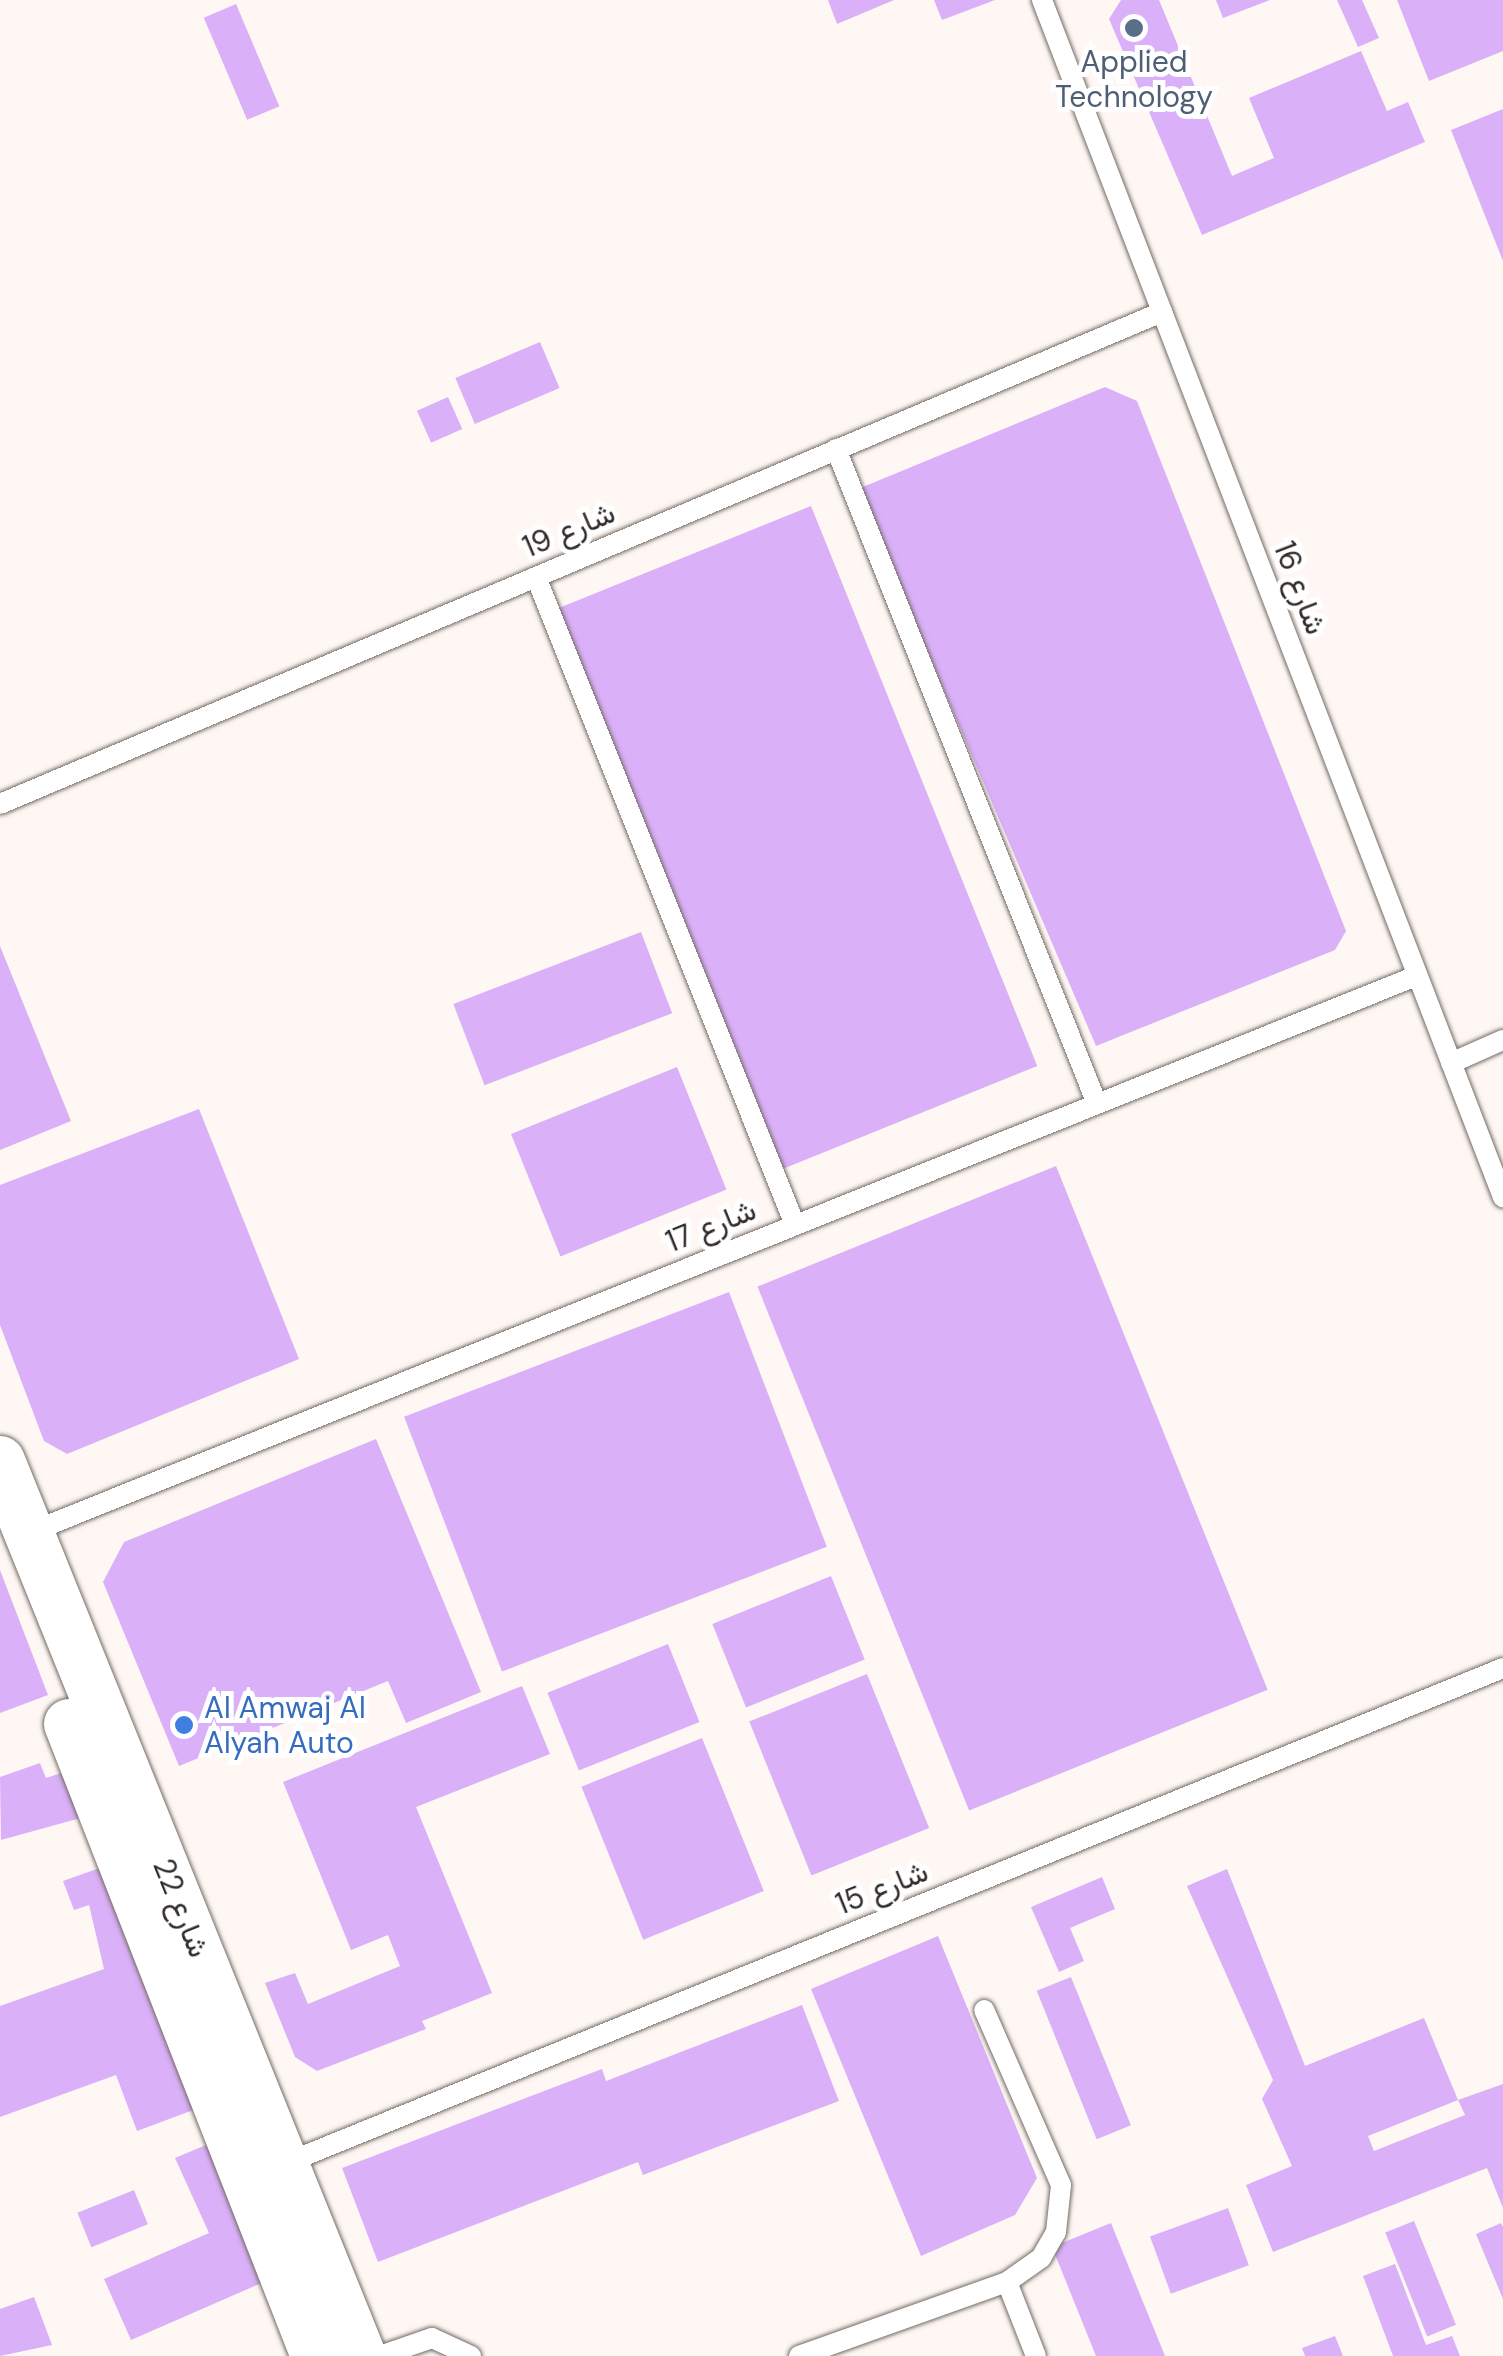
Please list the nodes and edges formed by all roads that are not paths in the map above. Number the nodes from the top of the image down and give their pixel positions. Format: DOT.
graph roads {
  1 [pos="1042,0"];
  2 [pos="1162,312"];
  3 [pos="836,449"];
  4 [pos="536,577"];
  5 [pos="0,804"];
  6 [pos="1416,976"];
  7 [pos="1503,1040"];
  8 [pos="1450,1063"];
  9 [pos="1098,1104"];
  10 [pos="1503,1198"];
  11 [pos="795,1225"];
  12 [pos="0,1461"];
  13 [pos="14,1540"];
  14 [pos="1503,1668"];
  15 [pos="984,2010"];
  16 [pos="284,2164"];
  17 [pos="1007,2282"];
  18 [pos="316,2356"];
  19 [pos="362,2356"];
  20 [pos="380,2356"];
  21 [pos="471,2356"];
  22 [pos="799,2356"];
  23 [pos="1036,2356"];
  1 -- 2 [label="lane, شارع 16"];
  2 -- 3 [label="lane, شارع 19"];
  2 -- 6 [label="lane, شارع 16"];
  3 -- 4 [label="lane, شارع 19"];
  3 -- 9 [label="lane"];
  4 -- 5 [label="lane, شارع 19"];
  4 -- 11 [label="lane"];
  6 -- 8 [label="lane, شارع 16"];
  6 -- 9 [label="lane, شارع 17"];
  7 -- 8 [label="lane"];
  8 -- 10 [label="lane, شارع 16"];
  9 -- 11 [label="lane, شارع 17"];
  11 -- 13 [label="lane, شارع 17"];
  12 -- 13 [label="street, شارع 22"];
  13 -- 16 [label="street, شارع 22"];
  13 -- 18 [label="street, شارع 22"];
  14 -- 16 [label="lane, شارع 15"];
  15 -- 17 [label="lane"];
  16 -- 19 [label="street, شارع 22"];
  17 -- 22 [label="lane"];
  17 -- 23 [label="lane"];
  20 -- 21 [label="lane"];
}
